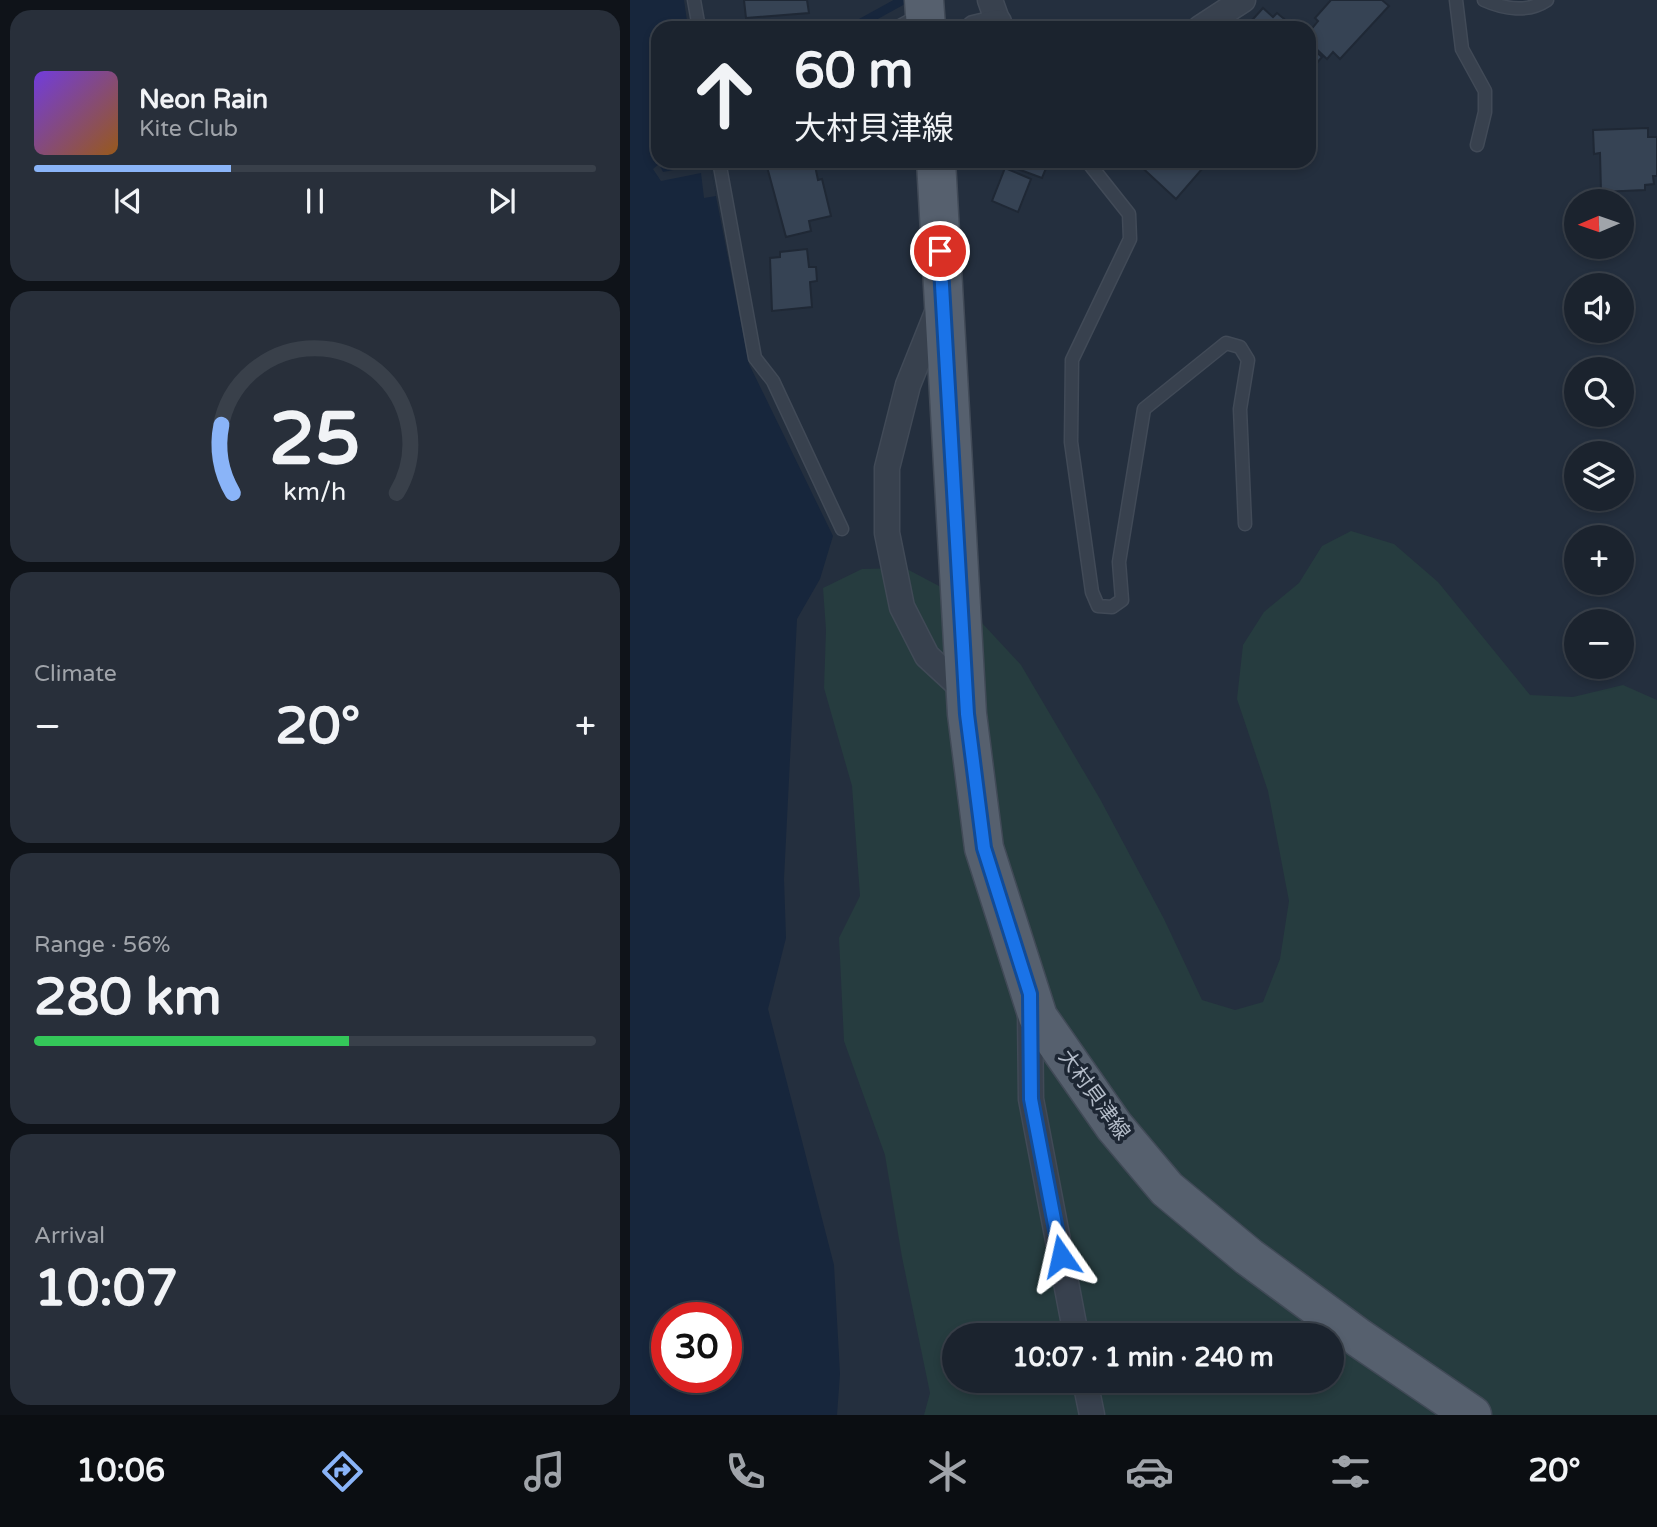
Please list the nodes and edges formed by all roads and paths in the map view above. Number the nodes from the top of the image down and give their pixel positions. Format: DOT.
graph roads {
  1 [pos="694,0"];
  2 [pos="1456,0"];
  3 [pos="1484,0"];
  4 [pos="1547,0"];
  5 [pos="1240,2"];
  6 [pos="698,21"];
  7 [pos="1211,21"];
  8 [pos="1226,21"];
  9 [pos="1477,145"];
  10 [pos="720,168"];
  11 [pos="944,168"];
  12 [pos="1093,168"];
  13 [pos="943,299"];
  14 [pos="1245,524"];
  15 [pos="842,530"];
  16 [pos="967,692"];
  17 [pos="1030,994"];
  18 [pos="1074,1323"];
  19 [pos="1087,1393"];
  20 [pos="1091,1415"];
  21 [pos="1472,1415"];
  1 -- 6 [label="lane"];
  2 -- 9 [label="lane"];
  3 -- 4 [label="lane"];
  5 -- 7 [label="street"];
  5 -- 8 [label="lane"];
  10 -- 15 [label="lane"];
  11 -- 13 [label="main road, 大村貝津線"];
  12 -- 14 [label="lane"];
  13 -- 16 [label="main road, 大村貝津線"];
  13 -- 16 [label="street"];
  16 -- 17 [label="main road, 大村貝津線"];
  17 -- 18 [label="street"];
  17 -- 21 [label="main road, 大村貝津線"];
  19 -- 20 [label="street"];
}
